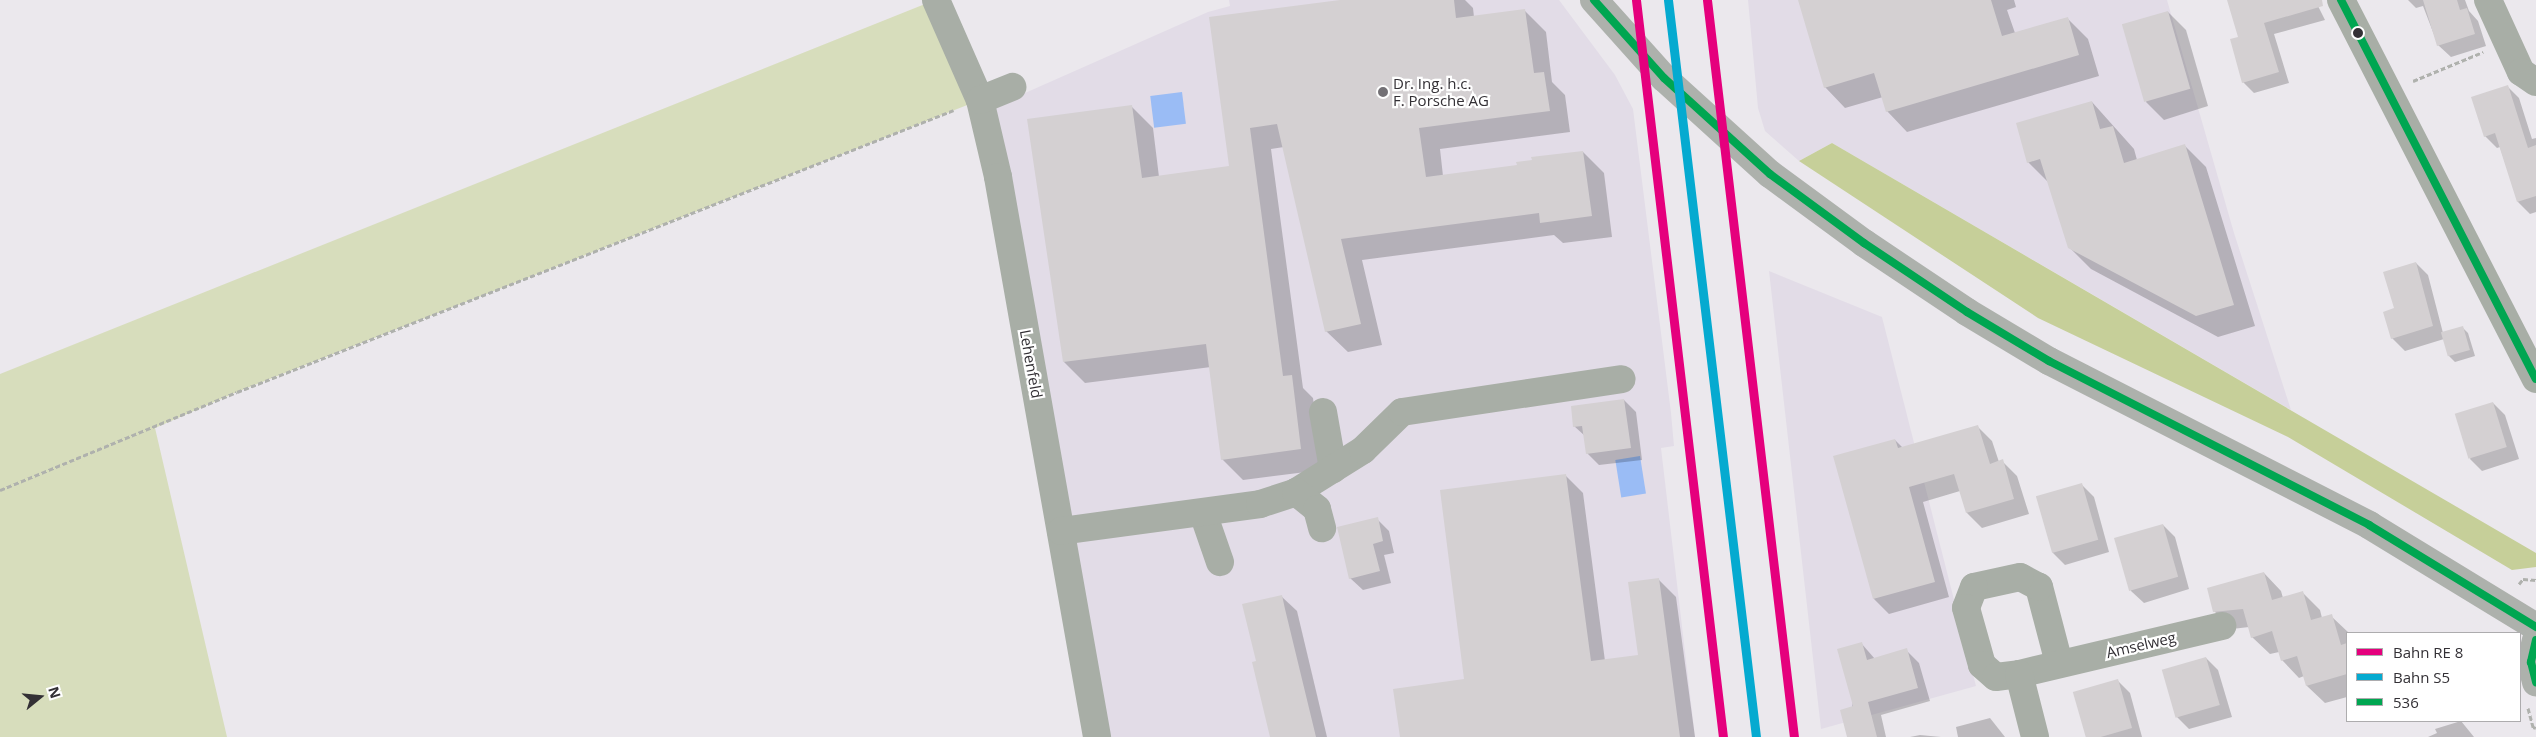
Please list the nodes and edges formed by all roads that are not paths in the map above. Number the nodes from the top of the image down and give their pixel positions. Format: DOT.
graph roads {
  1 [pos="936,0"];
  2 [pos="1594,0"];
  3 [pos="2340,0"];
  4 [pos="2488,0"];
  5 [pos="2536,82"];
  6 [pos="1012,87"];
  7 [pos="980,100"];
  8 [pos="2536,379"];
  9 [pos="1622,380"];
  10 [pos="1323,412"];
  11 [pos="1333,469"];
  12 [pos="1296,492"];
  13 [pos="1203,513"];
  14 [pos="1322,528"];
  15 [pos="1061,531"];
  16 [pos="1220,562"];
  17 [pos="2222,626"];
  18 [pos="2536,627"];
  19 [pos="2536,640"];
  20 [pos="2060,663"];
  21 [pos="2018,674"];
  22 [pos="2536,682"];
  23 [pos="1097,737"];
  24 [pos="2035,737"];
  1 -- 7 [label="street, Lehenfeld"];
  2 -- 18 [label="main road"];
  3 -- 8 [label="street"];
  4 -- 5 [label="street"];
  6 -- 7 [label="street"];
  7 -- 15 [label="street, Lehenfeld"];
  9 -- 11 [label="street"];
  10 -- 11 [label="street"];
  11 -- 12 [label="street"];
  12 -- 13 [label="street"];
  12 -- 14 [label="street"];
  13 -- 15 [label="street"];
  13 -- 16 [label="street"];
  15 -- 23 [label="street, Lehenfeld"];
  17 -- 20 [label="street, Amselweg"];
  19 -- 22 [label="main road"];
  20 -- 21 [label="street, Amselweg"];
  20 -- 21 [label="street, Amselweg"];
  21 -- 24 [label="street"];
}
